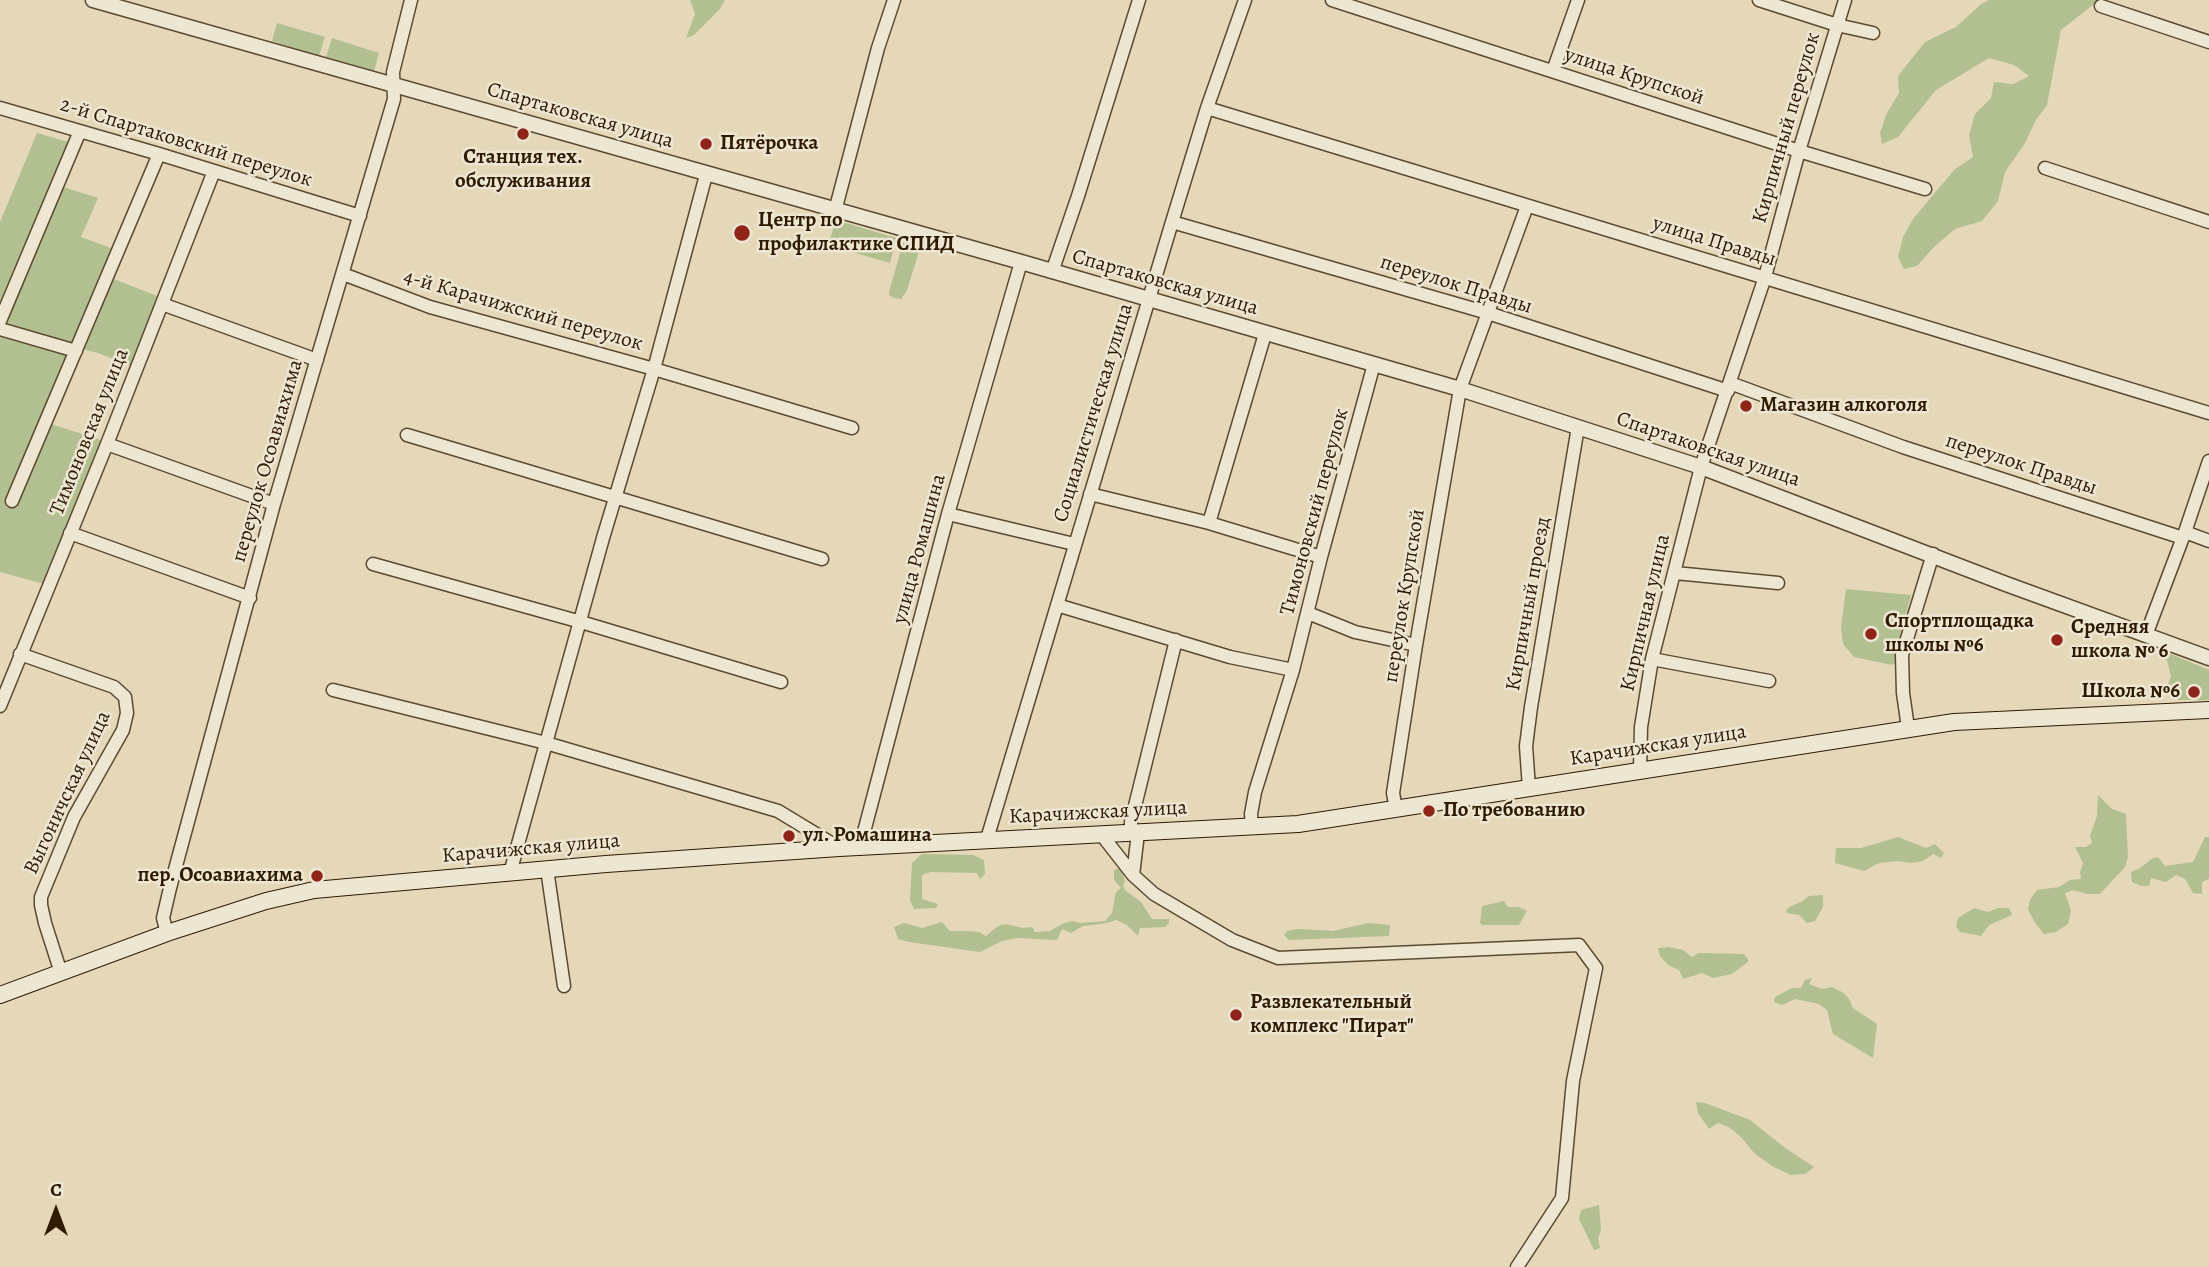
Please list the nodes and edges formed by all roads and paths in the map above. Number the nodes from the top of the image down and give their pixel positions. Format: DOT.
graph roads {
  1 [pos="93,0"];
  2 [pos="411,0"];
  3 [pos="894,0"];
  4 [pos="1139,0"];
  5 [pos="1245,0"];
  6 [pos="1332,0"];
  7 [pos="1577,0"];
  8 [pos="1759,0"];
  9 [pos="1845,0"];
  10 [pos="2101,6"];
  11 [pos="1837,25"];
  12 [pos="1873,33"];
  13 [pos="2209,42"];
  14 [pos="1553,71"];
  15 [pos="394,84"];
  16 [pos="0,108"];
  17 [pos="1207,108"];
  18 [pos="80,131"];
  19 [pos="1799,151"];
  20 [pos="159,154"];
  21 [pos="2045,168"];
  22 [pos="214,171"];
  23 [pos="706,175"];
  24 [pos="1925,189"];
  25 [pos="1527,206"];
  26 [pos="835,211"];
  27 [pos="360,216"];
  28 [pos="1172,222"];
  29 [pos="2209,222"];
  30 [pos="1021,262"];
  31 [pos="1052,272"];
  32 [pos="343,274"];
  33 [pos="1765,277"];
  34 [pos="1149,300"];
  35 [pos="162,304"];
  36 [pos="1488,313"];
  37 [pos="0,321"];
  38 [pos="0,329"];
  39 [pos="1265,334"];
  40 [pos="76,351"];
  41 [pos="317,360"];
  42 [pos="1374,364"];
  43 [pos="653,369"];
  44 [pos="1729,387"];
  45 [pos="1460,389"];
  46 [pos="2209,413"];
  47 [pos="1578,427"];
  48 [pos="852,428"];
  49 [pos="407,435"];
  50 [pos="107,444"];
  51 [pos="2209,461"];
  52 [pos="1701,467"];
  53 [pos="1090,494"];
  54 [pos="617,498"];
  55 [pos="12,501"];
  56 [pos="274,503"];
  57 [pos="948,514"];
  58 [pos="1209,523"];
  59 [pos="70,533"];
  60 [pos="2184,536"];
  61 [pos="2209,541"];
  62 [pos="1074,544"];
  63 [pos="1933,554"];
  64 [pos="1321,557"];
  65 [pos="822,559"];
  66 [pos="373,564"];
  67 [pos="1675,573"];
  68 [pos="1778,583"];
  69 [pos="250,598"];
  70 [pos="1057,605"];
  71 [pos="1308,613"];
  72 [pos="581,622"];
  73 [pos="2146,635"];
  74 [pos="1177,640"];
  75 [pos="1416,645"];
  76 [pos="20,654"];
  77 [pos="2209,658"];
  78 [pos="1653,659"];
  79 [pos="1293,670"];
  80 [pos="1769,681"];
  81 [pos="781,682"];
  82 [pos="332,690"];
  83 [pos="0,706"];
  84 [pos="2209,710"];
  85 [pos="1908,728"];
  86 [pos="546,743"];
  87 [pos="1640,770"];
  88 [pos="1529,788"];
  89 [pos="1396,810"];
  90 [pos="1252,827"];
  91 [pos="1134,833"];
  92 [pos="1101,834"];
  93 [pos="987,839"];
  94 [pos="860,847"];
  95 [pos="839,848"];
  96 [pos="547,869"];
  97 [pos="510,873"];
  98 [pos="1133,875"];
  99 [pos="167,933"];
  100 [pos="61,973"];
  101 [pos="564,986"];
  102 [pos="0,995"];
  103 [pos="1517,1267"];
  1 -- 15 [label="street, Спартаковская улица"];
  2 -- 15 [label="street, переулок Осоавиахима"];
  3 -- 26 [label="street"];
  4 -- 31 [label="street"];
  5 -- 17 [label="street, Социалистическая улица"];
  6 -- 14 [label="street, улица Крупской"];
  7 -- 14 [label="street"];
  8 -- 11 [label="street"];
  9 -- 11 [label="street, Кирпичный переулок"];
  10 -- 13 [label="street"];
  11 -- 12 [label="street"];
  11 -- 19 [label="street, Кирпичный переулок"];
  14 -- 19 [label="street, улица Крупской"];
  15 -- 23 [label="street, Спартаковская улица"];
  15 -- 27 [label="street, переулок Осоавиахима"];
  16 -- 18 [label="street, 2-й Спартаковский переулок"];
  17 -- 25 [label="street, улица Правды"];
  17 -- 28 [label="street, Социалистическая улица"];
  18 -- 20 [label="street, 2-й Спартаковский переулок"];
  18 -- 37 [label="street"];
  19 -- 24 [label="street, улица Крупской"];
  19 -- 33 [label="street, Кирпичный переулок"];
  20 -- 22 [label="street, 2-й Спартаковский переулок"];
  20 -- 40 [label="street"];
  21 -- 29 [label="street"];
  22 -- 27 [label="street, 2-й Спартаковский переулок"];
  22 -- 35 [label="street, Тимоновская улица"];
  23 -- 26 [label="street, Спартаковская улица"];
  23 -- 43 [label="street, 4-й Карачижский переулок"];
  25 -- 33 [label="street, улица Правды"];
  25 -- 36 [label="street, переулок Крупской"];
  26 -- 30 [label="street, Спартаковская улица"];
  27 -- 32 [label="street, переулок Осоавиахима"];
  28 -- 34 [label="street, Социалистическая улица"];
  28 -- 36 [label="street, переулок Правды"];
  30 -- 31 [label="street, Спартаковская улица"];
  30 -- 57 [label="street, улица Ромашина"];
  31 -- 34 [label="street, Спартаковская улица"];
  32 -- 41 [label="street, переулок Осоавиахима"];
  32 -- 43 [label="street, 4-й Карачижский переулок"];
  33 -- 44 [label="street, Кирпичный переулок"];
  33 -- 46 [label="street, улица Правды"];
  34 -- 39 [label="street, Спартаковская улица"];
  34 -- 53 [label="street, Социалистическая улица"];
  35 -- 41 [label="street"];
  35 -- 50 [label="street, Тимоновская улица"];
  36 -- 44 [label="street, переулок Правды"];
  36 -- 45 [label="street, переулок Крупской"];
  38 -- 40 [label="street"];
  39 -- 42 [label="street, Спартаковская улица"];
  39 -- 58 [label="street"];
  40 -- 55 [label="street"];
  41 -- 56 [label="street, переулок Осоавиахима"];
  42 -- 45 [label="street, Спартаковская улица"];
  42 -- 64 [label="street, Тимоновский переулок"];
  43 -- 48 [label="street, 4-й Карачижский переулок"];
  43 -- 54 [label="street, 4-й Карачижский переулок"];
  44 -- 52 [label="street, Кирпичный переулок"];
  44 -- 60 [label="street, переулок Правды"];
  45 -- 47 [label="street, Спартаковская улица"];
  45 -- 75 [label="street, переулок Крупской"];
  47 -- 52 [label="street, Спартаковская улица"];
  47 -- 88 [label="street, Кирпичный проезд"];
  49 -- 54 [label="street"];
  50 -- 56 [label="street"];
  50 -- 59 [label="street, Тимоновская улица"];
  51 -- 60 [label="street"];
  52 -- 63 [label="street, Спартаковская улица"];
  52 -- 67 [label="street, Кирпичная улица"];
  53 -- 58 [label="street"];
  53 -- 62 [label="street, Социалистическая улица"];
  54 -- 65 [label="street"];
  54 -- 72 [label="street, 4-й Карачижский переулок"];
  56 -- 69 [label="street, переулок Осоавиахима"];
  57 -- 62 [label="street"];
  57 -- 94 [label="street, улица Ромашина"];
  58 -- 64 [label="street"];
  59 -- 69 [label="street"];
  59 -- 76 [label="street, Тимоновская улица"];
  60 -- 61 [label="street, переулок Правды"];
  60 -- 73 [label="street"];
  62 -- 70 [label="street, Социалистическая улица"];
  63 -- 73 [label="street, Спартаковская улица"];
  63 -- 85 [label="street"];
  64 -- 71 [label="street, Тимоновский переулок"];
  66 -- 72 [label="street"];
  67 -- 68 [label="street"];
  67 -- 78 [label="street, Кирпичная улица"];
  69 -- 99 [label="street, переулок Осоавиахима"];
  70 -- 74 [label="street"];
  70 -- 93 [label="street, Социалистическая улица"];
  71 -- 75 [label="street"];
  71 -- 79 [label="street, Тимоновский переулок"];
  72 -- 81 [label="street"];
  72 -- 86 [label="street, 4-й Карачижский переулок"];
  73 -- 77 [label="street, Спартаковская улица"];
  74 -- 79 [label="street"];
  74 -- 91 [label="street"];
  75 -- 89 [label="street, переулок Крупской"];
  76 -- 83 [label="street, Тимоновская улица"];
  76 -- 100 [label="street, Выгоничская улица"];
  78 -- 80 [label="street"];
  78 -- 87 [label="street, Кирпичная улица"];
  79 -- 90 [label="street, Тимоновский переулок"];
  82 -- 86 [label="street"];
  84 -- 85 [label="main road, Карачижская улица"];
  85 -- 87 [label="main road, Карачижская улица"];
  86 -- 95 [label="street"];
  86 -- 97 [label="street, 4-й Карачижский переулок"];
  87 -- 88 [label="main road, Карачижская улица"];
  88 -- 89 [label="main road, Карачижская улица"];
  89 -- 90 [label="main road, Карачижская улица"];
  90 -- 91 [label="main road, Карачижская улица"];
  91 -- 92 [label="main road, Карачижская улица"];
  91 -- 98 [label="street"];
  92 -- 93 [label="main road, Карачижская улица"];
  92 -- 98 [label="street"];
  93 -- 94 [label="main road, Карачижская улица"];
  94 -- 95 [label="main road, Карачижская улица"];
  95 -- 96 [label="main road, Карачижская улица"];
  96 -- 97 [label="main road, Карачижская улица"];
  96 -- 101 [label="street"];
  97 -- 99 [label="main road, Карачижская улица"];
  98 -- 103 [label="street"];
  99 -- 100 [label="main road, Карачижская улица"];
  100 -- 102 [label="main road, Карачижская улица"];
}
